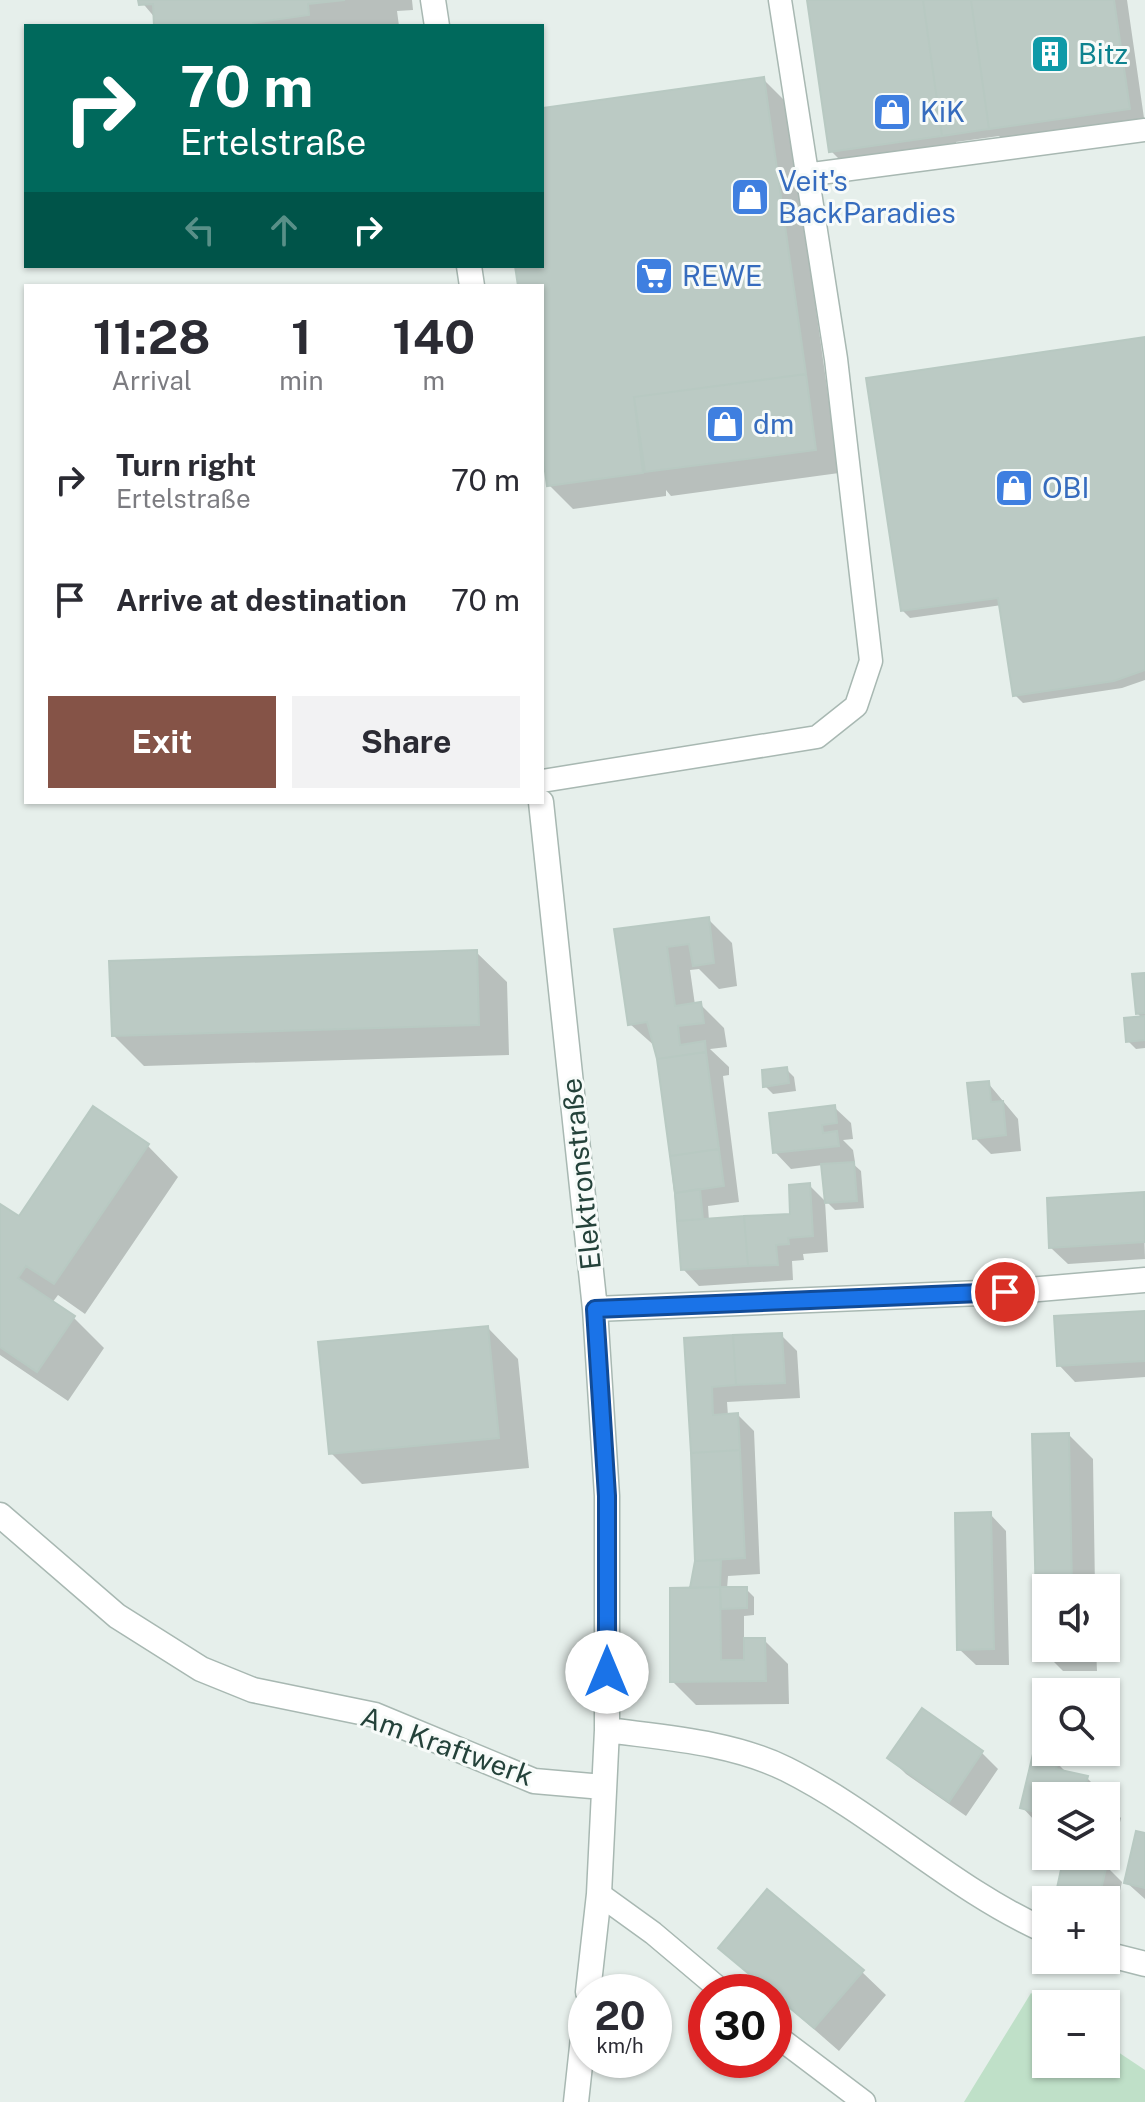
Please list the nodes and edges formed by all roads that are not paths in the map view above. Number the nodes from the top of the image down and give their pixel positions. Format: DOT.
graph roads {
  1 [pos="433,0"];
  2 [pos="780,0"];
  3 [pos="437,24"];
  4 [pos="1145,130"];
  5 [pos="805,175"];
  6 [pos="544,781"];
  7 [pos="541,804"];
  8 [pos="1145,1280"];
  9 [pos="595,1309"];
  10 [pos="0,1515"];
  11 [pos="607,1730"];
  12 [pos="603,1787"];
  13 [pos="599,1894"];
  14 [pos="1032,1923"];
  15 [pos="1120,1958"];
  16 [pos="1145,1964"];
  17 [pos="590,1974"];
  18 [pos="702,1974"];
  19 [pos="792,2048"];
  20 [pos="579,2078"];
  21 [pos="576,2102"];
  22 [pos="864,2102"];
  1 -- 3 [label="street"];
  2 -- 5 [label="lane"];
  4 -- 5 [label="lane"];
  5 -- 6 [label="lane"];
  7 -- 9 [label="street, Elektronstraße"];
  8 -- 9 [label="street"];
  9 -- 11 [label="street, Elektronstraße"];
  10 -- 12 [label="street, Am Kraftwerk"];
  11 -- 12 [label="street, Elektronstraße"];
  11 -- 14 [label="street"];
  12 -- 13 [label="street"];
  13 -- 17 [label="street"];
  13 -- 18 [label="lane"];
  15 -- 16 [label="street"];
  19 -- 22 [label="lane"];
  20 -- 21 [label="street"];
}
